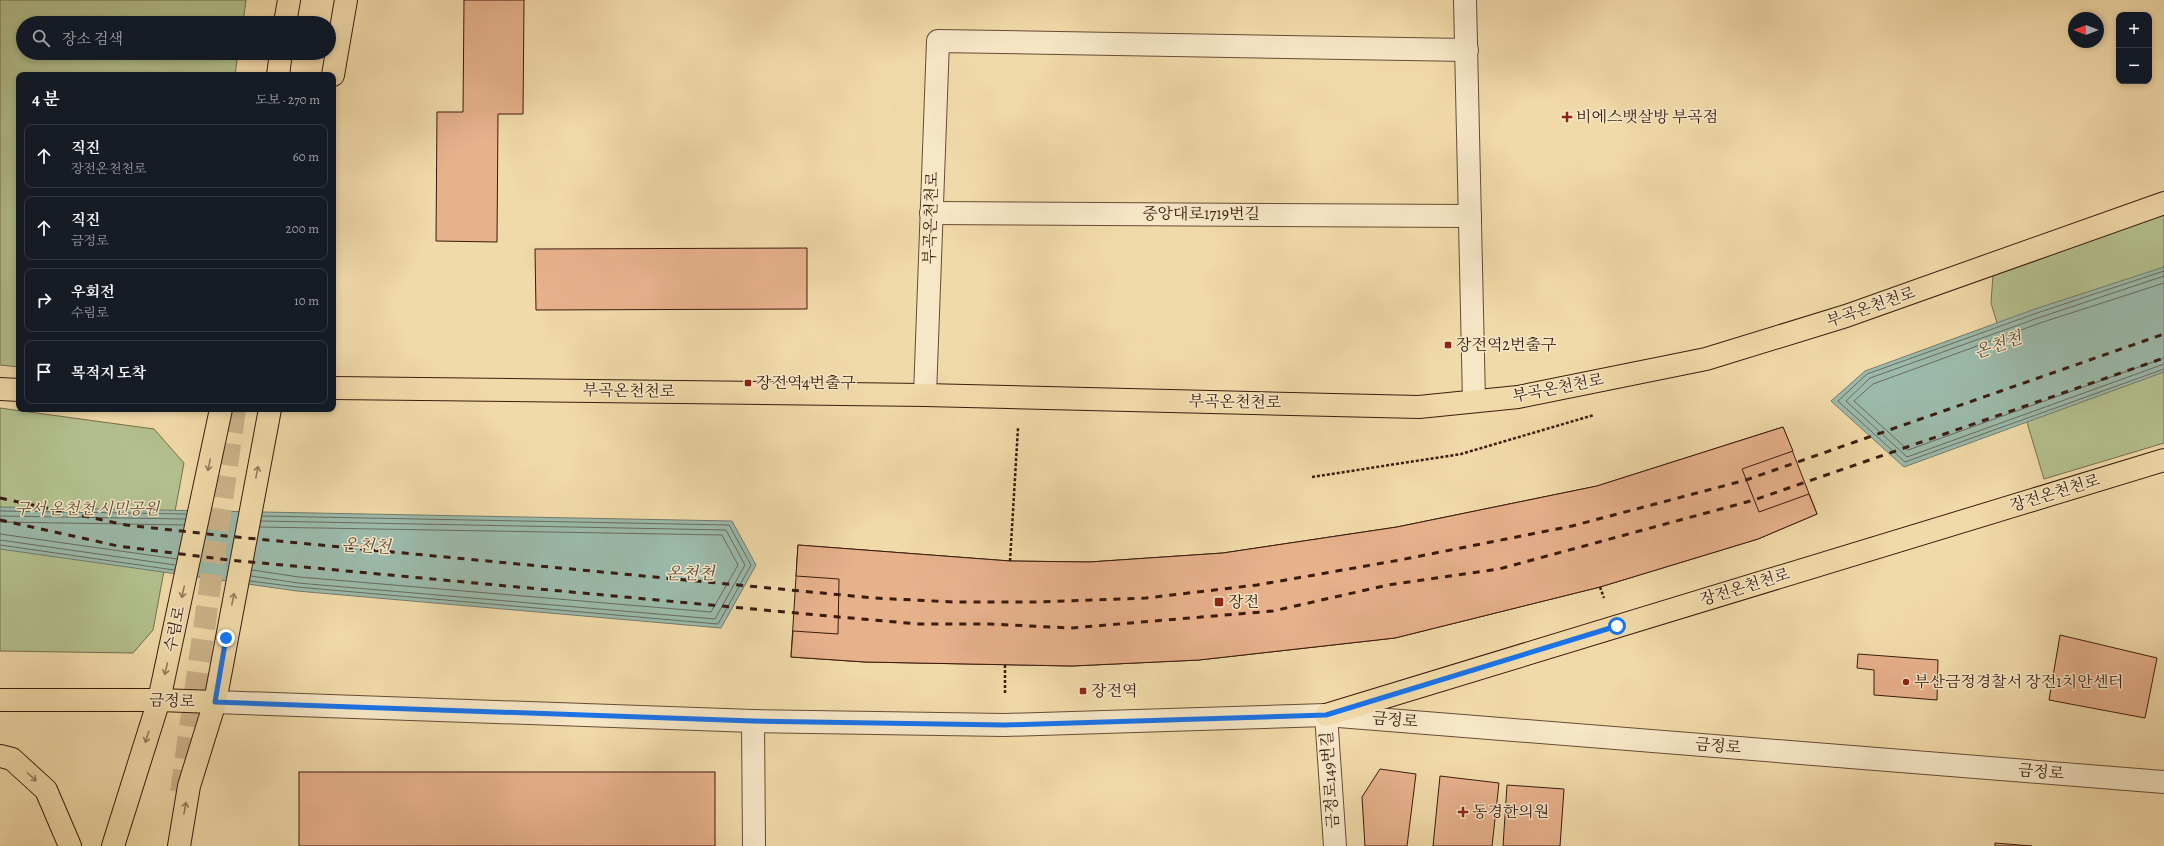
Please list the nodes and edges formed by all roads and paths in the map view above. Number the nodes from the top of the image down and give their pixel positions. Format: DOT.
graph roads {
  1 [pos="289,0"];
  2 [pos="346,0"];
  3 [pos="1465,0"];
  4 [pos="287,16"];
  5 [pos="1466,50"];
  6 [pos="336,58"];
  7 [pos="280,60"];
  8 [pos="336,60"];
  9 [pos="278,72"];
  10 [pos="334,72"];
  11 [pos="2164,203"];
  12 [pos="931,213"];
  13 [pos="1470,216"];
  14 [pos="336,388"];
  15 [pos="0,389"];
  16 [pos="16,390"];
  17 [pos="924,394"];
  18 [pos="1474,400"];
  19 [pos="268,416"];
  20 [pos="219,418"];
  21 [pos="1018,422"];
  22 [pos="2164,460"];
  23 [pos="1010,561"];
  24 [pos="0,700"];
  25 [pos="159,700"];
  26 [pos="215,702"];
  27 [pos="1326,715"];
  28 [pos="753,721"];
  29 [pos="0,756"];
  30 [pos="2164,782"];
  31 [pos="70,846"];
  32 [pos="113,846"];
  33 [pos="179,846"];
  34 [pos="754,846"];
  35 [pos="1335,846"];
  1 -- 4 [label="main road"];
  2 -- 6 [label="main road"];
  3 -- 5 [label="street"];
  5 -- 12 [label="street, 부곡온천천로"];
  5 -- 13 [label="street"];
  7 -- 9 [label="main road"];
  8 -- 10 [label="main road"];
  11 -- 18 [label="main road, 부곡온천천로"];
  12 -- 13 [label="street, 중앙대로1719번길"];
  12 -- 17 [label="street, 부곡온천천로"];
  13 -- 18 [label="street"];
  14 -- 17 [label="main road, 부곡온천천로"];
  15 -- 16 [label="main road"];
  17 -- 18 [label="main road, 부곡온천천로"];
  26 -- 19 [label="main road, one-way"];
  20 -- 25 [label="main road, 수림로, one-way"];
  21 -- 23 [label="path"];
  22 -- 27 [label="main road, 장전온천천로"];
  24 -- 25 [label="main road, 금정로"];
  25 -- 26 [label="main road, 금정로"];
  25 -- 32 [label="main road, 수림로, one-way"];
  26 -- 28 [label="street, 금정로"];
  33 -- 26 [label="main road, one-way"];
  27 -- 28 [label="street, 금정로"];
  27 -- 30 [label="street, 금정로"];
  27 -- 35 [label="street, 금정로149번길"];
  28 -- 34 [label="street"];
  29 -- 31 [label="main road, one-way"];
}
